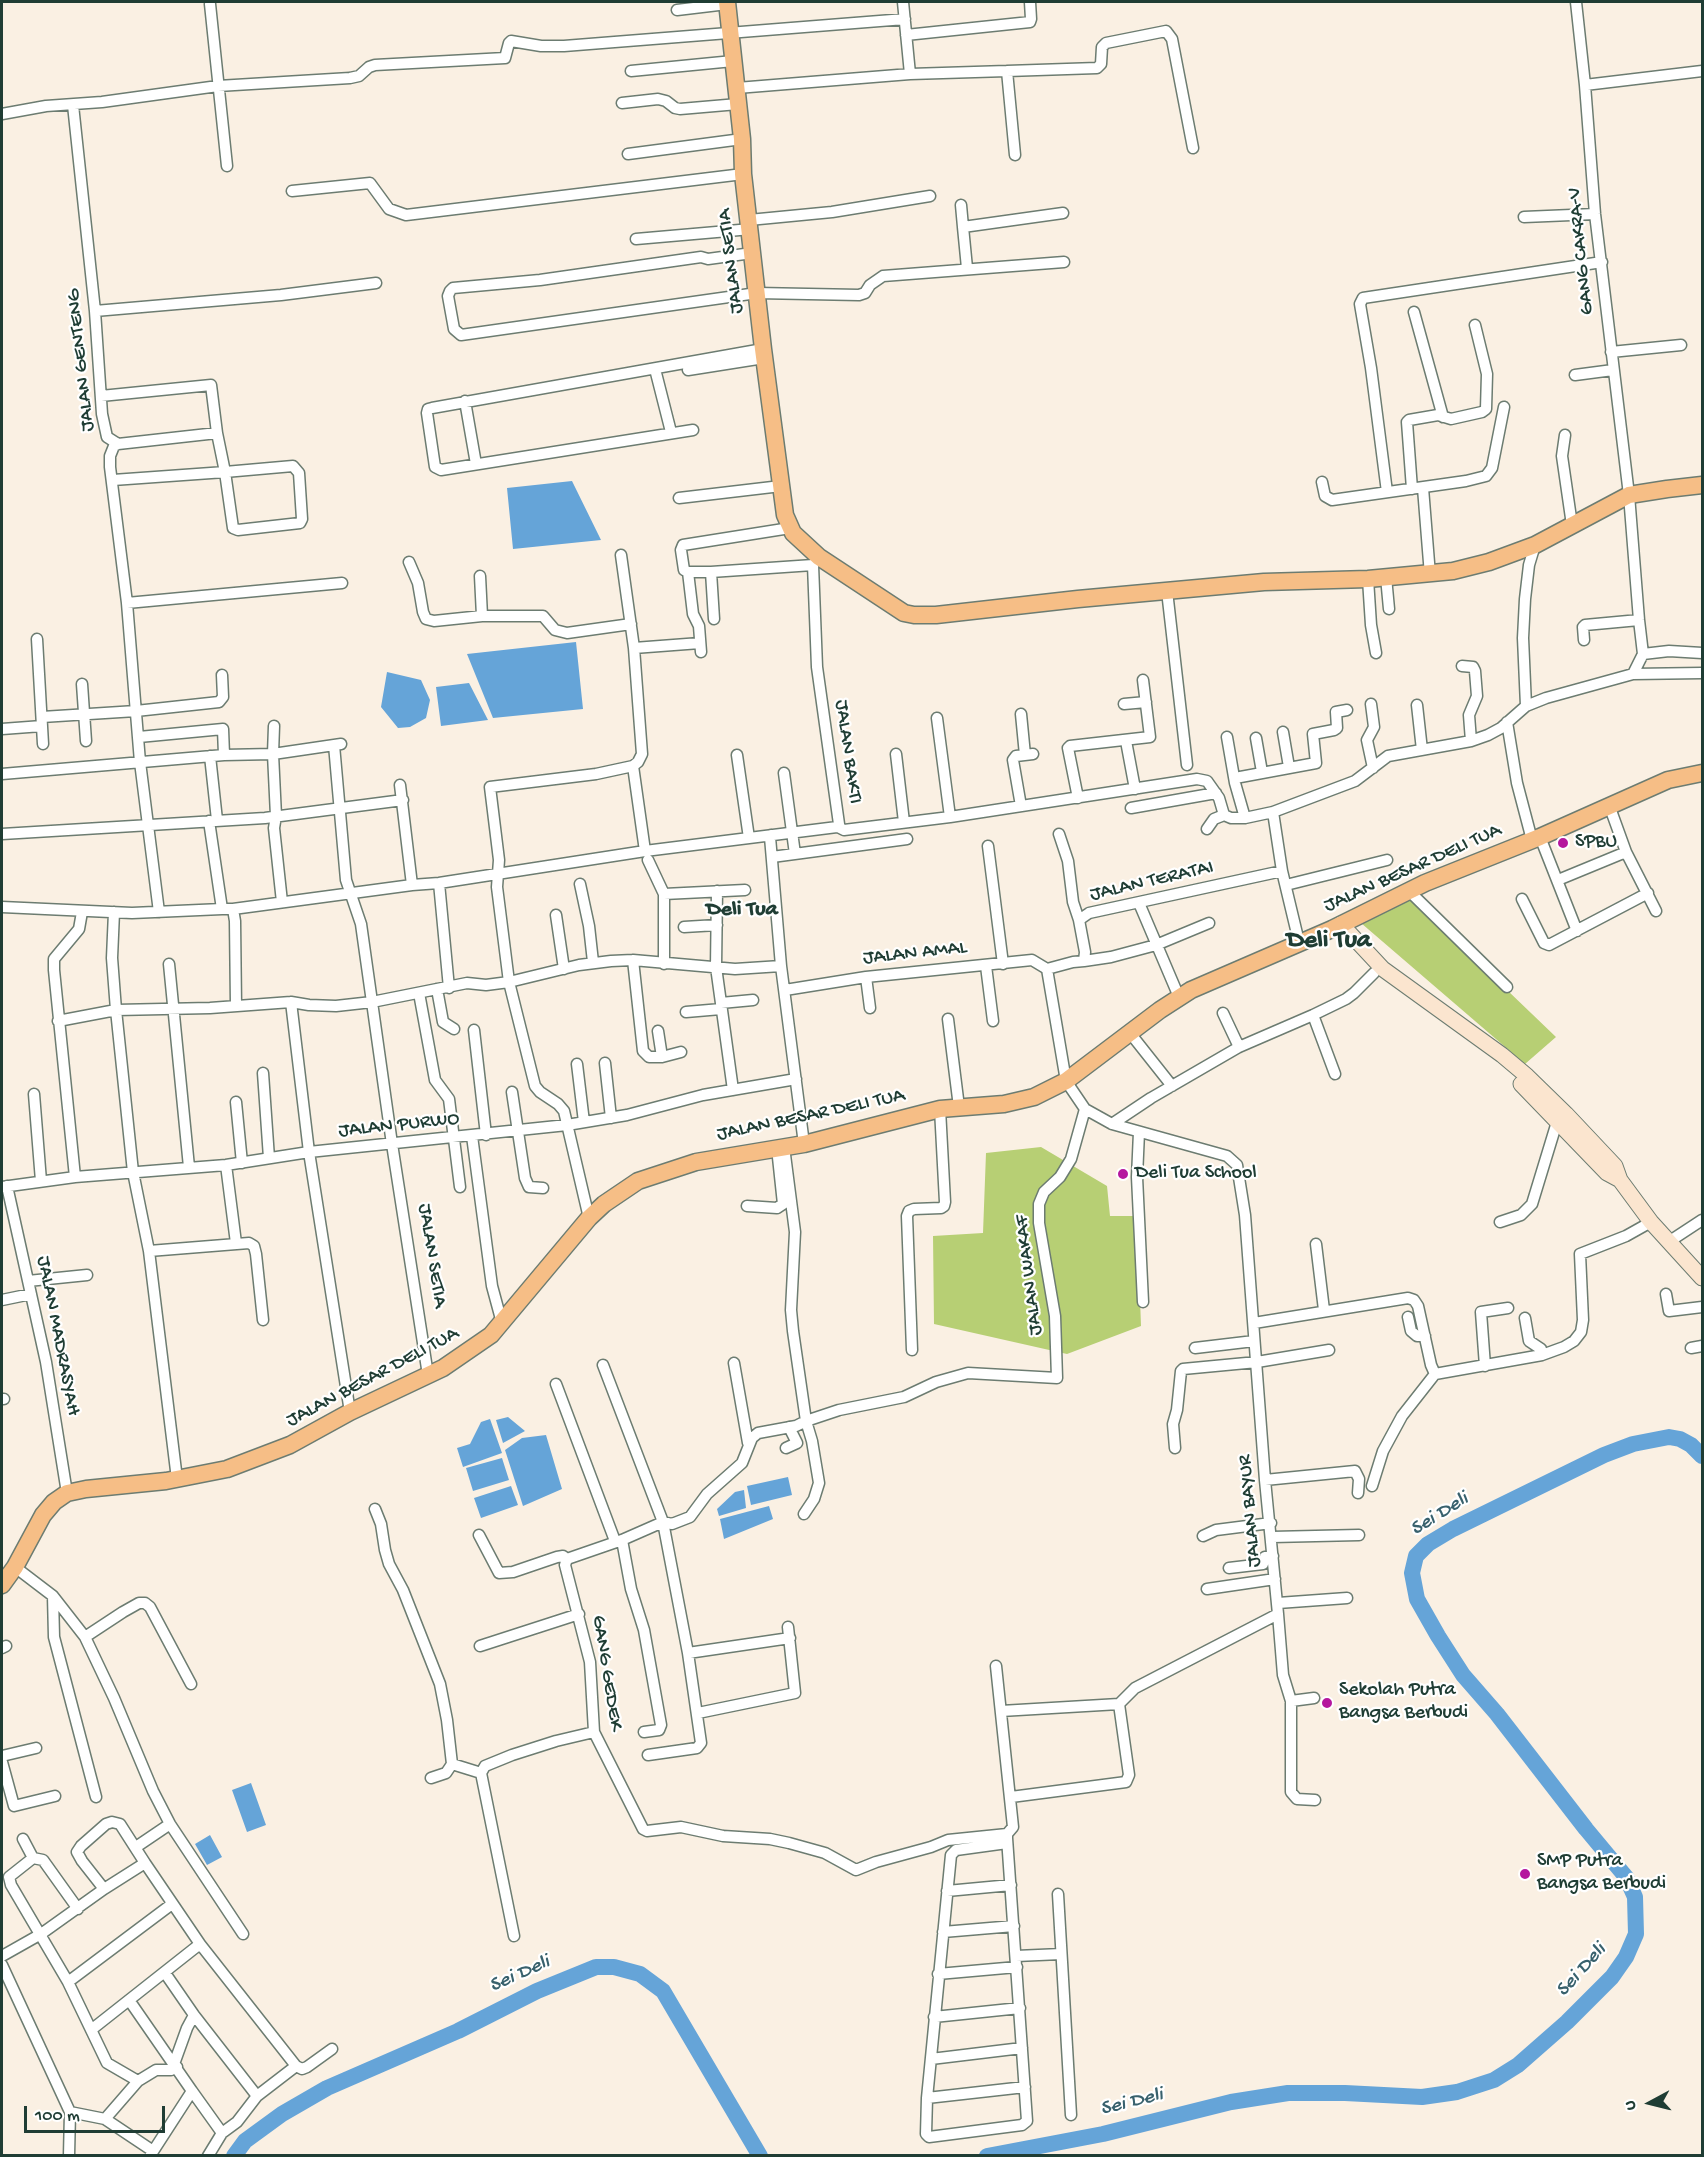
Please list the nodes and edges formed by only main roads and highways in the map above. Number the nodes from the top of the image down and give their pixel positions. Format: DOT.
graph roads {
  1 [pos="727,3"];
  2 [pos="1702,485"];
  3 [pos="1702,773"];
  4 [pos="1336,926"];
  5 [pos="1620,1180"];
  6 [pos="1702,1278"];
  7 [pos="2,1585"];
  1 -- 2 [label="main road, JALAN SETIA"];
  3 -- 4 [label="main road, JALAN BESAR DELI TUA"];
  4 -- 5 [label="main road"];
  4 -- 5 [label="main road"];
  4 -- 7 [label="main road, JALAN BESAR DELI TUA"];
  5 -- 6 [label="main road"];
}
